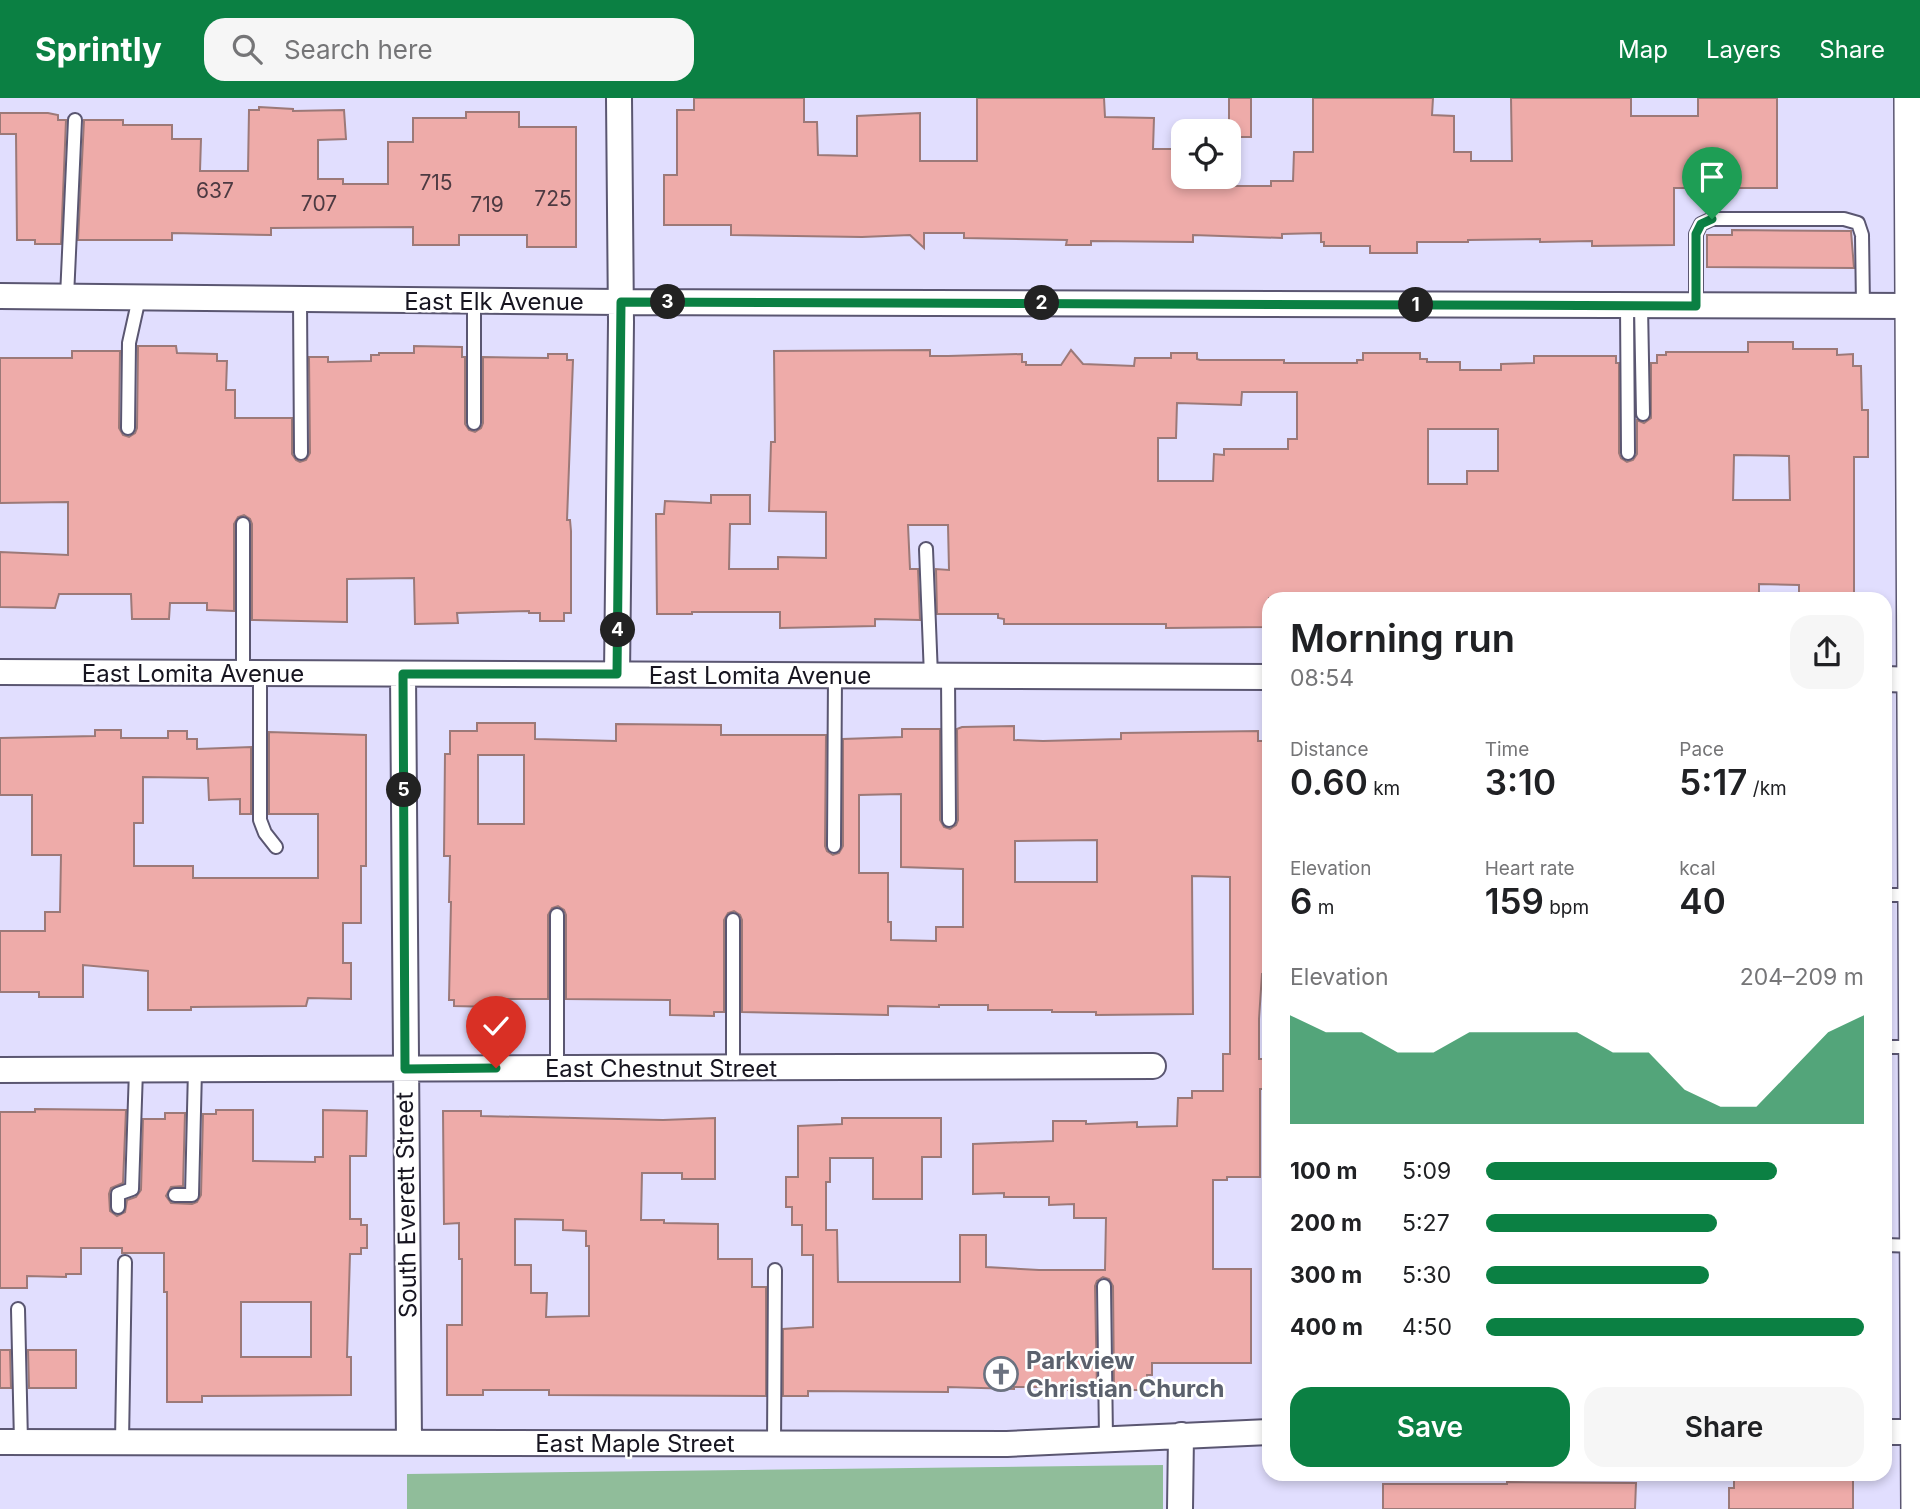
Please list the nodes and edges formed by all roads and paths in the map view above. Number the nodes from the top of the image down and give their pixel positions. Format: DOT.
graph roads {
  1 [pos="619,98"];
  2 [pos="1912,98"];
  3 [pos="75,120"];
  4 [pos="1916,149"];
  5 [pos="1916,234"];
  6 [pos="0,296"];
  7 [pos="67,297"];
  8 [pos="138,298"];
  9 [pos="300,299"];
  10 [pos="474,301"];
  11 [pos="621,302"];
  12 [pos="1634,305"];
  13 [pos="1696,306"];
  14 [pos="1863,306"];
  15 [pos="1912,306"];
  16 [pos="1643,414"];
  17 [pos="474,423"];
  18 [pos="128,428"];
  19 [pos="1916,440"];
  20 [pos="301,453"];
  21 [pos="1628,453"];
  22 [pos="243,524"];
  23 [pos="926,550"];
  24 [pos="0,672"];
  25 [pos="252,673"];
  26 [pos="403,674"];
  27 [pos="617,674"];
  28 [pos="835,675"];
  29 [pos="946,676"];
  30 [pos="1262,677"];
  31 [pos="1900,680"];
  32 [pos="1918,758"];
  33 [pos="953,820"];
  34 [pos="834,846"];
  35 [pos="276,847"];
  36 [pos="1900,895"];
  37 [pos="557,915"];
  38 [pos="733,920"];
  39 [pos="1909,1055"];
  40 [pos="1153,1066"];
  41 [pos="733,1067"];
  42 [pos="557,1068"];
  43 [pos="195,1069"];
  44 [pos="405,1069"];
  45 [pos="0,1070"];
  46 [pos="136,1070"];
  47 [pos="175,1195"];
  48 [pos="118,1207"];
  49 [pos="1901,1246"];
  50 [pos="125,1262"];
  51 [pos="775,1270"];
  52 [pos="1104,1286"];
  53 [pos="18,1309"];
  54 [pos="1262,1432"];
  55 [pos="1908,1432"];
  56 [pos="1181,1435"];
  57 [pos="1105,1439"];
  58 [pos="10,1442"];
  59 [pos="122,1442"];
  60 [pos="409,1443"];
  61 [pos="774,1444"];
  62 [pos="1180,1509"];
  63 [pos="1919,1509"];
  1 -- 11 [label="street"];
  2 -- 4 [label="street"];
  3 -- 7 [label="lane"];
  4 -- 5 [label="street"];
  5 -- 15 [label="street"];
  6 -- 7 [label="street, East Elk Avenue"];
  7 -- 8 [label="street, East Elk Avenue"];
  8 -- 9 [label="street, East Elk Avenue"];
  8 -- 18 [label="lane"];
  9 -- 10 [label="street, East Elk Avenue"];
  9 -- 20 [label="lane"];
  10 -- 11 [label="street, East Elk Avenue"];
  10 -- 17 [label="lane"];
  11 -- 12 [label="street, East Elk Avenue"];
  11 -- 27 [label="street"];
  12 -- 13 [label="street, East Elk Avenue"];
  12 -- 16 [label="lane"];
  12 -- 21 [label="lane"];
  13 -- 14 [label="street, East Elk Avenue"];
  13 -- 14 [label="lane"];
  14 -- 15 [label="street, East Elk Avenue"];
  15 -- 19 [label="street"];
  19 -- 31 [label="street"];
  22 -- 25 [label="lane"];
  23 -- 29 [label="lane"];
  24 -- 25 [label="street, East Lomita Avenue"];
  25 -- 26 [label="street, East Lomita Avenue"];
  25 -- 35 [label="lane"];
  26 -- 27 [label="street, East Lomita Avenue"];
  26 -- 44 [label="street, South Everett Street"];
  27 -- 28 [label="street, East Lomita Avenue"];
  28 -- 29 [label="street, East Lomita Avenue"];
  28 -- 34 [label="lane"];
  29 -- 30 [label="street, East Lomita Avenue"];
  29 -- 33 [label="lane"];
  31 -- 32 [label="street"];
  32 -- 36 [label="street"];
  36 -- 39 [label="street"];
  37 -- 42 [label="lane"];
  38 -- 41 [label="lane"];
  39 -- 49 [label="street"];
  40 -- 41 [label="street, East Chestnut Street"];
  41 -- 42 [label="street, East Chestnut Street"];
  42 -- 44 [label="street, East Chestnut Street"];
  43 -- 44 [label="street, East Chestnut Street"];
  43 -- 46 [label="street, East Chestnut Street"];
  43 -- 47 [label="lane"];
  44 -- 60 [label="street, South Everett Street"];
  45 -- 46 [label="street, East Chestnut Street"];
  46 -- 48 [label="lane"];
  49 -- 55 [label="street"];
  50 -- 59 [label="lane"];
  51 -- 61 [label="lane"];
  52 -- 57 [label="lane"];
  53 -- 58 [label="lane"];
  54 -- 56 [label="street, East Maple Street"];
  55 -- 63 [label="street"];
  56 -- 57 [label="street, East Maple Street"];
  56 -- 62 [label="street"];
  57 -- 61 [label="street, East Maple Street"];
  58 -- 59 [label="street, East Maple Street"];
  59 -- 60 [label="street, East Maple Street"];
  60 -- 61 [label="street, East Maple Street"];
}
